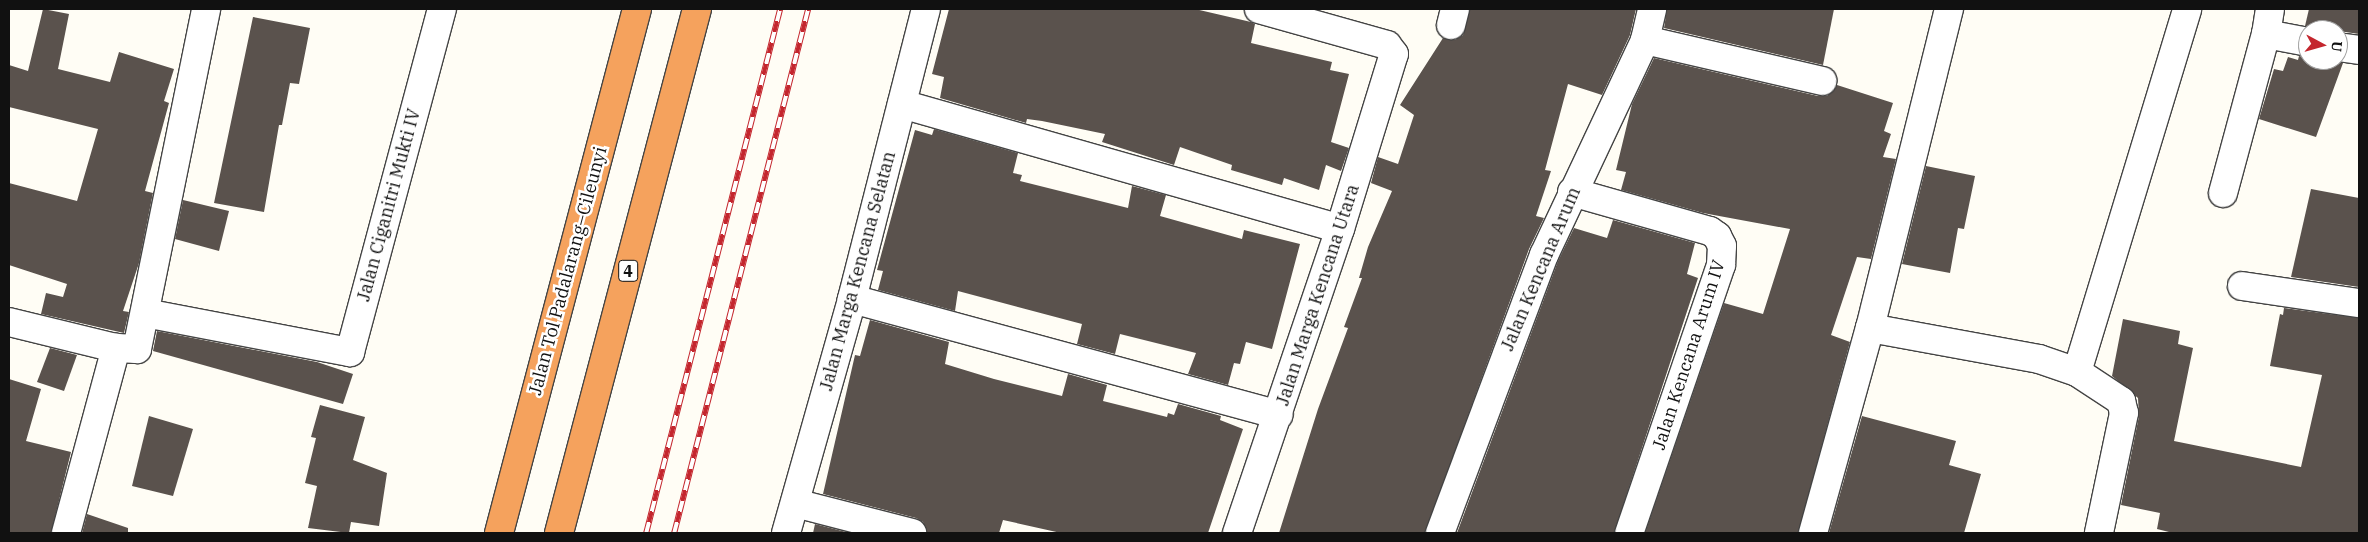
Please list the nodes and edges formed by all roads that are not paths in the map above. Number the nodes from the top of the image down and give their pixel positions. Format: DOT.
graph roads {
  1 [pos="206,9"];
  2 [pos="442,9"];
  3 [pos="637,9"];
  4 [pos="697,9"];
  5 [pos="926,9"];
  6 [pos="1259,9"];
  7 [pos="1652,9"];
  8 [pos="1949,9"];
  9 [pos="2187,9"];
  10 [pos="2268,21"];
  11 [pos="2298,37"];
  12 [pos="1645,40"];
  13 [pos="1822,81"];
  14 [pos="902,104"];
  15 [pos="1572,192"];
  16 [pos="2223,193"];
  17 [pos="1340,229"];
  18 [pos="2242,286"];
  19 [pos="852,299"];
  20 [pos="2359,303"];
  21 [pos="145,313"];
  22 [pos="9,322"];
  23 [pos="1870,328"];
  24 [pos="116,348"];
  25 [pos="2077,372"];
  26 [pos="1278,415"];
  27 [pos="795,503"];
  28 [pos="66,533"];
  29 [pos="499,533"];
  30 [pos="559,533"];
  31 [pos="786,533"];
  32 [pos="912,533"];
  33 [pos="1237,533"];
  34 [pos="1440,533"];
  35 [pos="1628,533"];
  36 [pos="1813,533"];
  37 [pos="2099,533"];
  1 -- 21 [label="street"];
  2 -- 21 [label="street, Jalan Ciganitri Mukti IV"];
  3 -- 29 [label="highway, Jalan Tol Padalarang–Cileunyi"];
  4 -- 30 [label="highway, 4"];
  5 -- 14 [label="street, Jalan Marga Kencana Selatan"];
  6 -- 17 [label="street, Jalan Marga Kencana Utara"];
  7 -- 12 [label="street, Jalan Kencana Arum"];
  8 -- 23 [label="street"];
  9 -- 25 [label="street"];
  10 -- 11 [label="street"];
  10 -- 16 [label="street"];
  12 -- 13 [label="street"];
  12 -- 15 [label="street, Jalan Kencana Arum"];
  14 -- 17 [label="street"];
  14 -- 19 [label="street, Jalan Marga Kencana Selatan"];
  15 -- 34 [label="street, Jalan Kencana Arum"];
  15 -- 35 [label="street, Jalan Kencana Arum IV"];
  17 -- 26 [label="street, Jalan Marga Kencana Utara"];
  18 -- 20 [label="street"];
  19 -- 26 [label="street"];
  19 -- 27 [label="street, Jalan Marga Kencana Selatan"];
  21 -- 24 [label="street"];
  22 -- 24 [label="street"];
  23 -- 25 [label="street"];
  23 -- 36 [label="street"];
  24 -- 28 [label="street"];
  25 -- 37 [label="street"];
  26 -- 33 [label="street, Jalan Marga Kencana Utara"];
  27 -- 31 [label="street, Jalan Marga Kencana Selatan"];
  27 -- 32 [label="street"];
}
